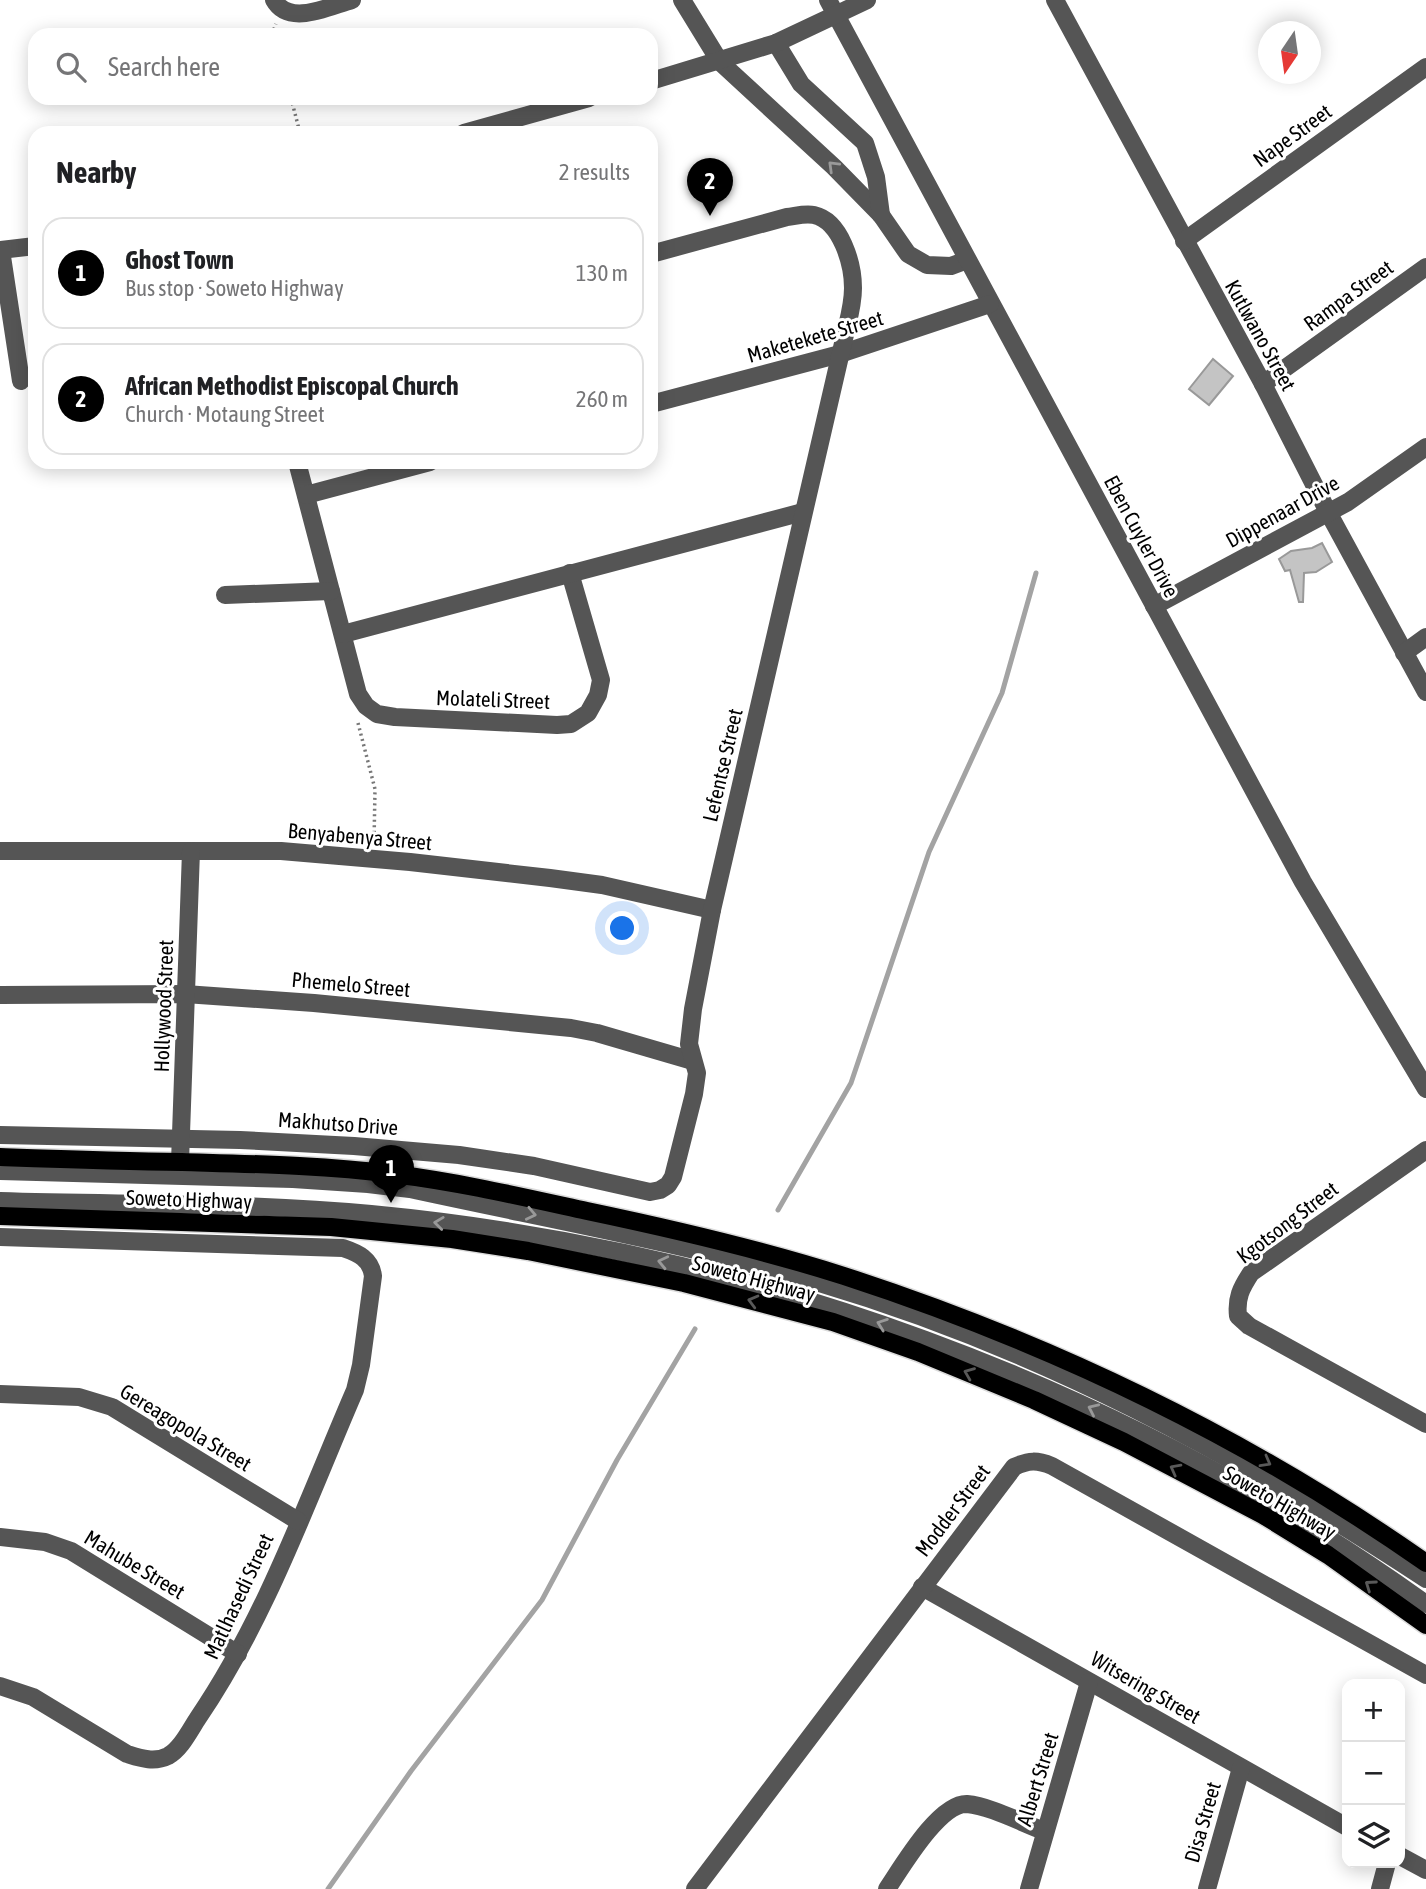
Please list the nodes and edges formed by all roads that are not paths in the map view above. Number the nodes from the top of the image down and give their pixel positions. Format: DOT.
graph roads {
  1 [pos="274,0"];
  2 [pos="352,0"];
  3 [pos="682,0"];
  4 [pos="867,0"];
  5 [pos="1055,0"];
  6 [pos="832,8"];
  7 [pos="776,43"];
  8 [pos="720,62"];
  9 [pos="1426,67"];
  10 [pos="658,79"];
  11 [pos="564,105"];
  12 [pos="489,126"];
  13 [pos="881,215"];
  14 [pos="1184,241"];
  15 [pos="28,247"];
  16 [pos="0,250"];
  17 [pos="658,252"];
  18 [pos="967,260"];
  19 [pos="1426,267"];
  20 [pos="990,304"];
  21 [pos="840,354"];
  22 [pos="21,381"];
  23 [pos="1263,384"];
  24 [pos="658,402"];
  25 [pos="1426,447"];
  26 [pos="299,469"];
  27 [pos="404,469"];
  28 [pos="306,495"];
  29 [pos="803,512"];
  30 [pos="1328,512"];
  31 [pos="570,573"];
  32 [pos="331,591"];
  33 [pos="225,595"];
  34 [pos="1154,606"];
  35 [pos="343,634"];
  36 [pos="1426,637"];
  37 [pos="1404,653"];
  38 [pos="1426,692"];
  39 [pos="0,851"];
  40 [pos="191,851"];
  41 [pos="712,910"];
  42 [pos="185,994"];
  43 [pos="0,995"];
  44 [pos="693,1060"];
  45 [pos="1426,1089"];
  46 [pos="0,1135"];
  47 [pos="181,1140"];
  48 [pos="1426,1150"];
  49 [pos="0,1157"];
  50 [pos="180,1162"];
  51 [pos="0,1171"];
  52 [pos="668,1185"];
  53 [pos="0,1201"];
  54 [pos="0,1216"];
  55 [pos="0,1237"];
  56 [pos="0,1394"];
  57 [pos="1426,1424"];
  58 [pos="298,1521"];
  59 [pos="0,1537"];
  60 [pos="1426,1563"];
  61 [pos="1426,1579"];
  62 [pos="922,1587"];
  63 [pos="1426,1604"];
  64 [pos="1426,1625"];
  65 [pos="238,1654"];
  66 [pos="1426,1675"];
  67 [pos="1089,1682"];
  68 [pos="0,1686"];
  69 [pos="1241,1768"];
  70 [pos="1342,1824"];
  71 [pos="1044,1831"];
  72 [pos="1405,1859"];
  73 [pos="1386,1868"];
  74 [pos="1426,1870"];
  75 [pos="695,1889"];
  76 [pos="887,1889"];
  77 [pos="1029,1889"];
  78 [pos="1207,1889"];
  79 [pos="1380,1889"];
  1 -- 2 [label="street"];
  3 -- 8 [label="street"];
  4 -- 6 [label="street"];
  5 -- 14 [label="street, Kutlwano Street"];
  6 -- 7 [label="street"];
  6 -- 18 [label="street, Eben Cuyler Drive"];
  7 -- 8 [label="street"];
  7 -- 13 [label="street"];
  8 -- 10 [label="street"];
  13 -- 8 [label="street, one-way"];
  9 -- 14 [label="street, Nape Street"];
  11 -- 12 [label="street"];
  13 -- 18 [label="street"];
  14 -- 23 [label="street, Kutlwano Street"];
  15 -- 16 [label="street"];
  16 -- 22 [label="street"];
  17 -- 21 [label="street, Lefentse Street"];
  18 -- 20 [label="street, Eben Cuyler Drive"];
  19 -- 23 [label="street, Rampa Street"];
  20 -- 21 [label="street, Maketekete Street"];
  20 -- 34 [label="street, Eben Cuyler Drive"];
  21 -- 24 [label="street, Maketekete Street"];
  21 -- 29 [label="street, Lefentse Street"];
  23 -- 30 [label="street, Kutlwano Street"];
  25 -- 30 [label="street, Dippenaar Drive"];
  26 -- 28 [label="street"];
  27 -- 28 [label="street"];
  28 -- 32 [label="street"];
  29 -- 31 [label="street"];
  29 -- 41 [label="street, Lefentse Street"];
  30 -- 34 [label="street, Dippenaar Drive"];
  30 -- 37 [label="street, Kutlwano Street"];
  31 -- 35 [label="street"];
  31 -- 35 [label="street, Molateli Street"];
  32 -- 33 [label="street"];
  32 -- 35 [label="street"];
  34 -- 45 [label="street, Eben Cuyler Drive"];
  36 -- 37 [label="street"];
  37 -- 38 [label="street, Kutlwano Street"];
  39 -- 40 [label="street, Benyabenya Street"];
  40 -- 41 [label="street, Benyabenya Street"];
  40 -- 42 [label="street, Hollywood Street"];
  41 -- 44 [label="street, Lefentse Street"];
  42 -- 43 [label="street, Phemelo Street"];
  42 -- 44 [label="street, Phemelo Street"];
  42 -- 47 [label="street, Hollywood Street"];
  44 -- 52 [label="street, Lefentse Street"];
  46 -- 47 [label="street, Makhutso Drive"];
  47 -- 50 [label="street, Hollywood Street"];
  47 -- 52 [label="street, Makhutso Drive"];
  48 -- 57 [label="street, Kgotsong Street"];
  49 -- 50 [label="main road, Soweto Highway"];
  50 -- 60 [label="main road, Soweto Highway, one-way"];
  51 -- 61 [label="street, Soweto Highway, one-way"];
  63 -- 53 [label="street, Soweto Highway, one-way"];
  64 -- 54 [label="main road, Soweto Highway, one-way"];
  55 -- 58 [label="street, Matlhasedi Street"];
  56 -- 58 [label="street, Gereagopola Street"];
  58 -- 65 [label="street, Matlhasedi Street"];
  59 -- 65 [label="street, Mahube Street"];
  62 -- 66 [label="street, Modder Street"];
  62 -- 67 [label="street, Witsering Street"];
  62 -- 75 [label="street, Modder Street"];
  65 -- 68 [label="street, Matlhasedi Street"];
  67 -- 69 [label="street, Witsering Street"];
  67 -- 71 [label="street, Albert Street"];
  69 -- 70 [label="street, Witsering Street"];
  69 -- 78 [label="street, Disa Street"];
  71 -- 76 [label="street"];
  71 -- 77 [label="street, Albert Street"];
  72 -- 74 [label="street"];
  73 -- 79 [label="street"];
}
